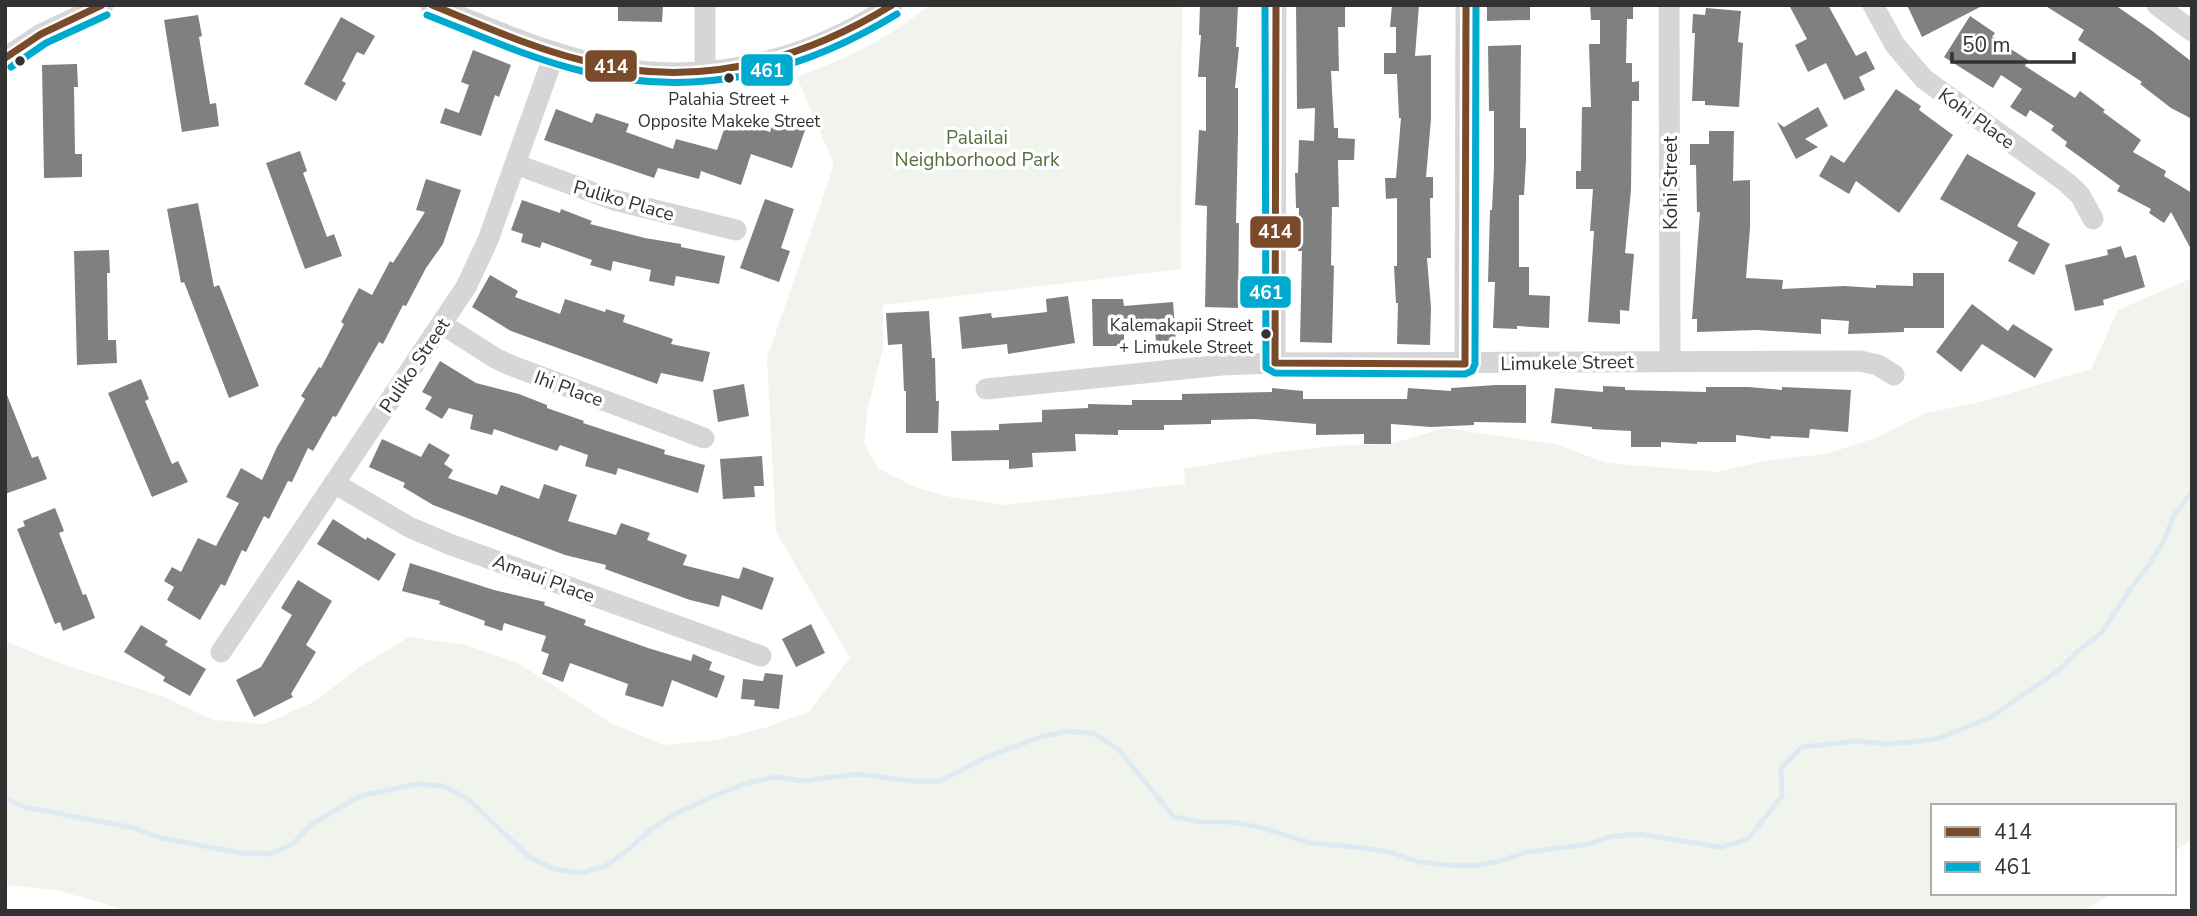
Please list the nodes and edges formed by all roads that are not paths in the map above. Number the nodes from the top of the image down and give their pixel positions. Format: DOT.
graph roads {
  1 [pos="103,5"];
  2 [pos="431,5"];
  3 [pos="705,5"];
  4 [pos="892,5"];
  5 [pos="1276,5"];
  6 [pos="1466,5"];
  7 [pos="1670,5"];
  8 [pos="1873,5"];
  9 [pos="2157,5"];
  10 [pos="2192,31"];
  11 [pos="555,52"];
  12 [pos="5,58"];
  13 [pos="705,72"];
  14 [pos="514,164"];
  15 [pos="2093,219"];
  16 [pos="736,230"];
  17 [pos="442,324"];
  18 [pos="1670,360"];
  19 [pos="1275,363"];
  20 [pos="1465,364"];
  21 [pos="1894,375"];
  22 [pos="986,389"];
  23 [pos="704,438"];
  24 [pos="334,483"];
  25 [pos="221,652"];
  26 [pos="761,656"];
  1 -- 12 [label="street"];
  2 -- 11 [label="street"];
  3 -- 13 [label="street"];
  4 -- 13 [label="street"];
  5 -- 19 [label="street"];
  6 -- 20 [label="street"];
  7 -- 18 [label="street, Kohi Street"];
  8 -- 15 [label="street, Kohi Place"];
  9 -- 10 [label="street"];
  11 -- 13 [label="street"];
  11 -- 14 [label="street, Puliko Street"];
  14 -- 16 [label="street, Puliko Place"];
  14 -- 17 [label="street, Puliko Street"];
  17 -- 23 [label="street, Ihi Place"];
  17 -- 24 [label="street, Puliko Street"];
  18 -- 20 [label="street, Limukele Street"];
  18 -- 21 [label="street, Limukele Street"];
  19 -- 20 [label="street, Limukele Street"];
  19 -- 22 [label="street, Limukele Street"];
  24 -- 25 [label="street, Puliko Street"];
  24 -- 26 [label="street, Amaui Place"];
}
